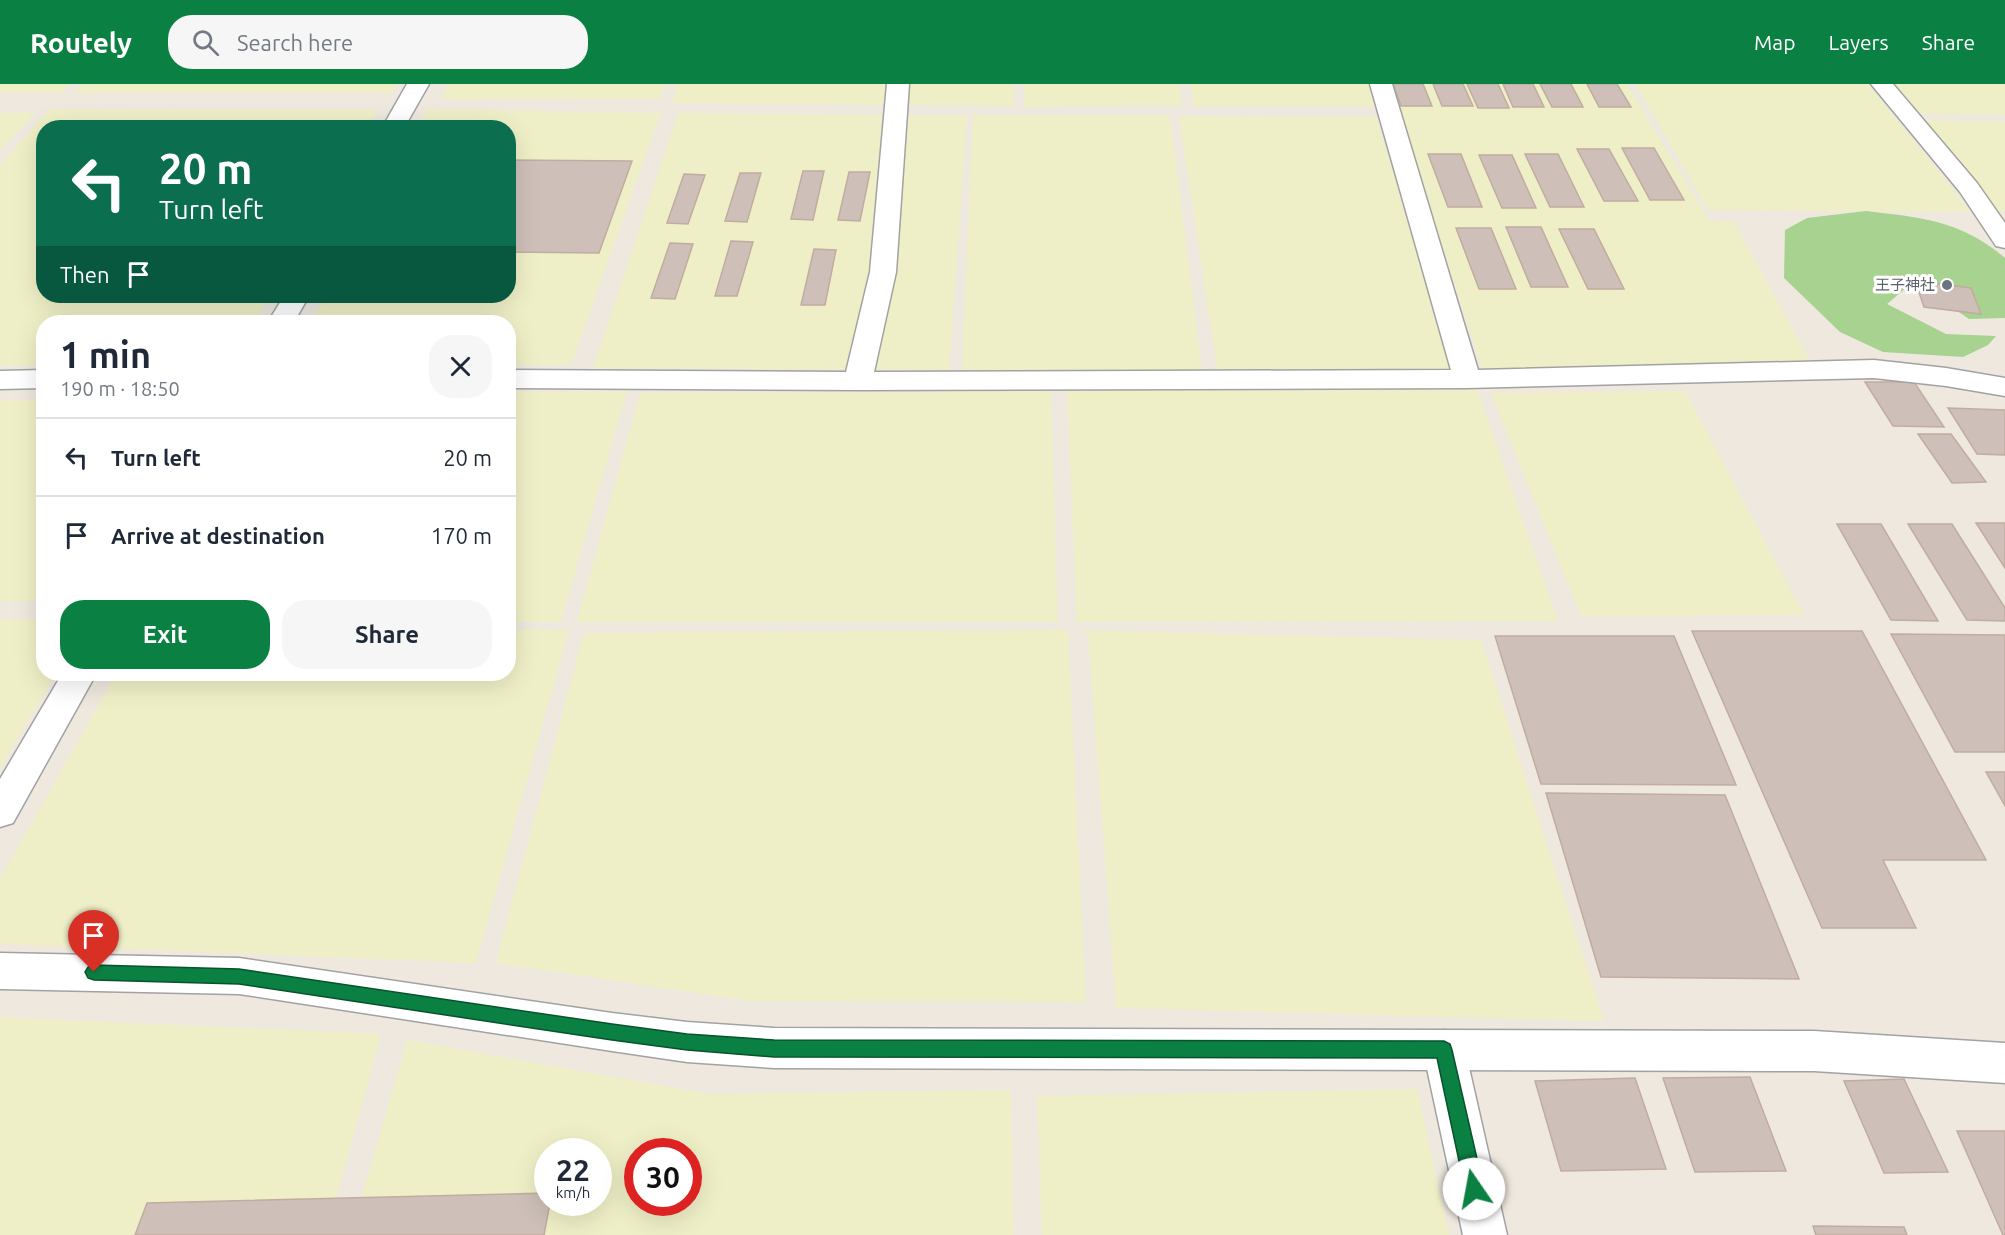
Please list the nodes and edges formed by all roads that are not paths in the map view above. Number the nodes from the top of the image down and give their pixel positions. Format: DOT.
graph roads {
  1 [pos="418,84"];
  2 [pos="898,84"];
  3 [pos="1381,84"];
  4 [pos="1882,84"];
  5 [pos="398,120"];
  6 [pos="1996,211"];
  7 [pos="2005,241"];
  8 [pos="36,379"];
  9 [pos="516,379"];
  10 [pos="1467,379"];
  11 [pos="0,380"];
  12 [pos="858,381"];
  13 [pos="2005,387"];
  14 [pos="75,681"];
  15 [pos="0,812"];
  16 [pos="0,971"];
  17 [pos="1444,1050"];
  18 [pos="2005,1063"];
  19 [pos="1485,1235"];
  1 -- 5 [label="street"];
  2 -- 12 [label="street"];
  3 -- 10 [label="street"];
  4 -- 6 [label="street"];
  6 -- 7 [label="street"];
  8 -- 11 [label="street"];
  9 -- 12 [label="street"];
  10 -- 12 [label="street"];
  10 -- 13 [label="street"];
  14 -- 15 [label="street"];
  16 -- 17 [label="street"];
  17 -- 18 [label="street"];
  17 -- 19 [label="street"];
}
